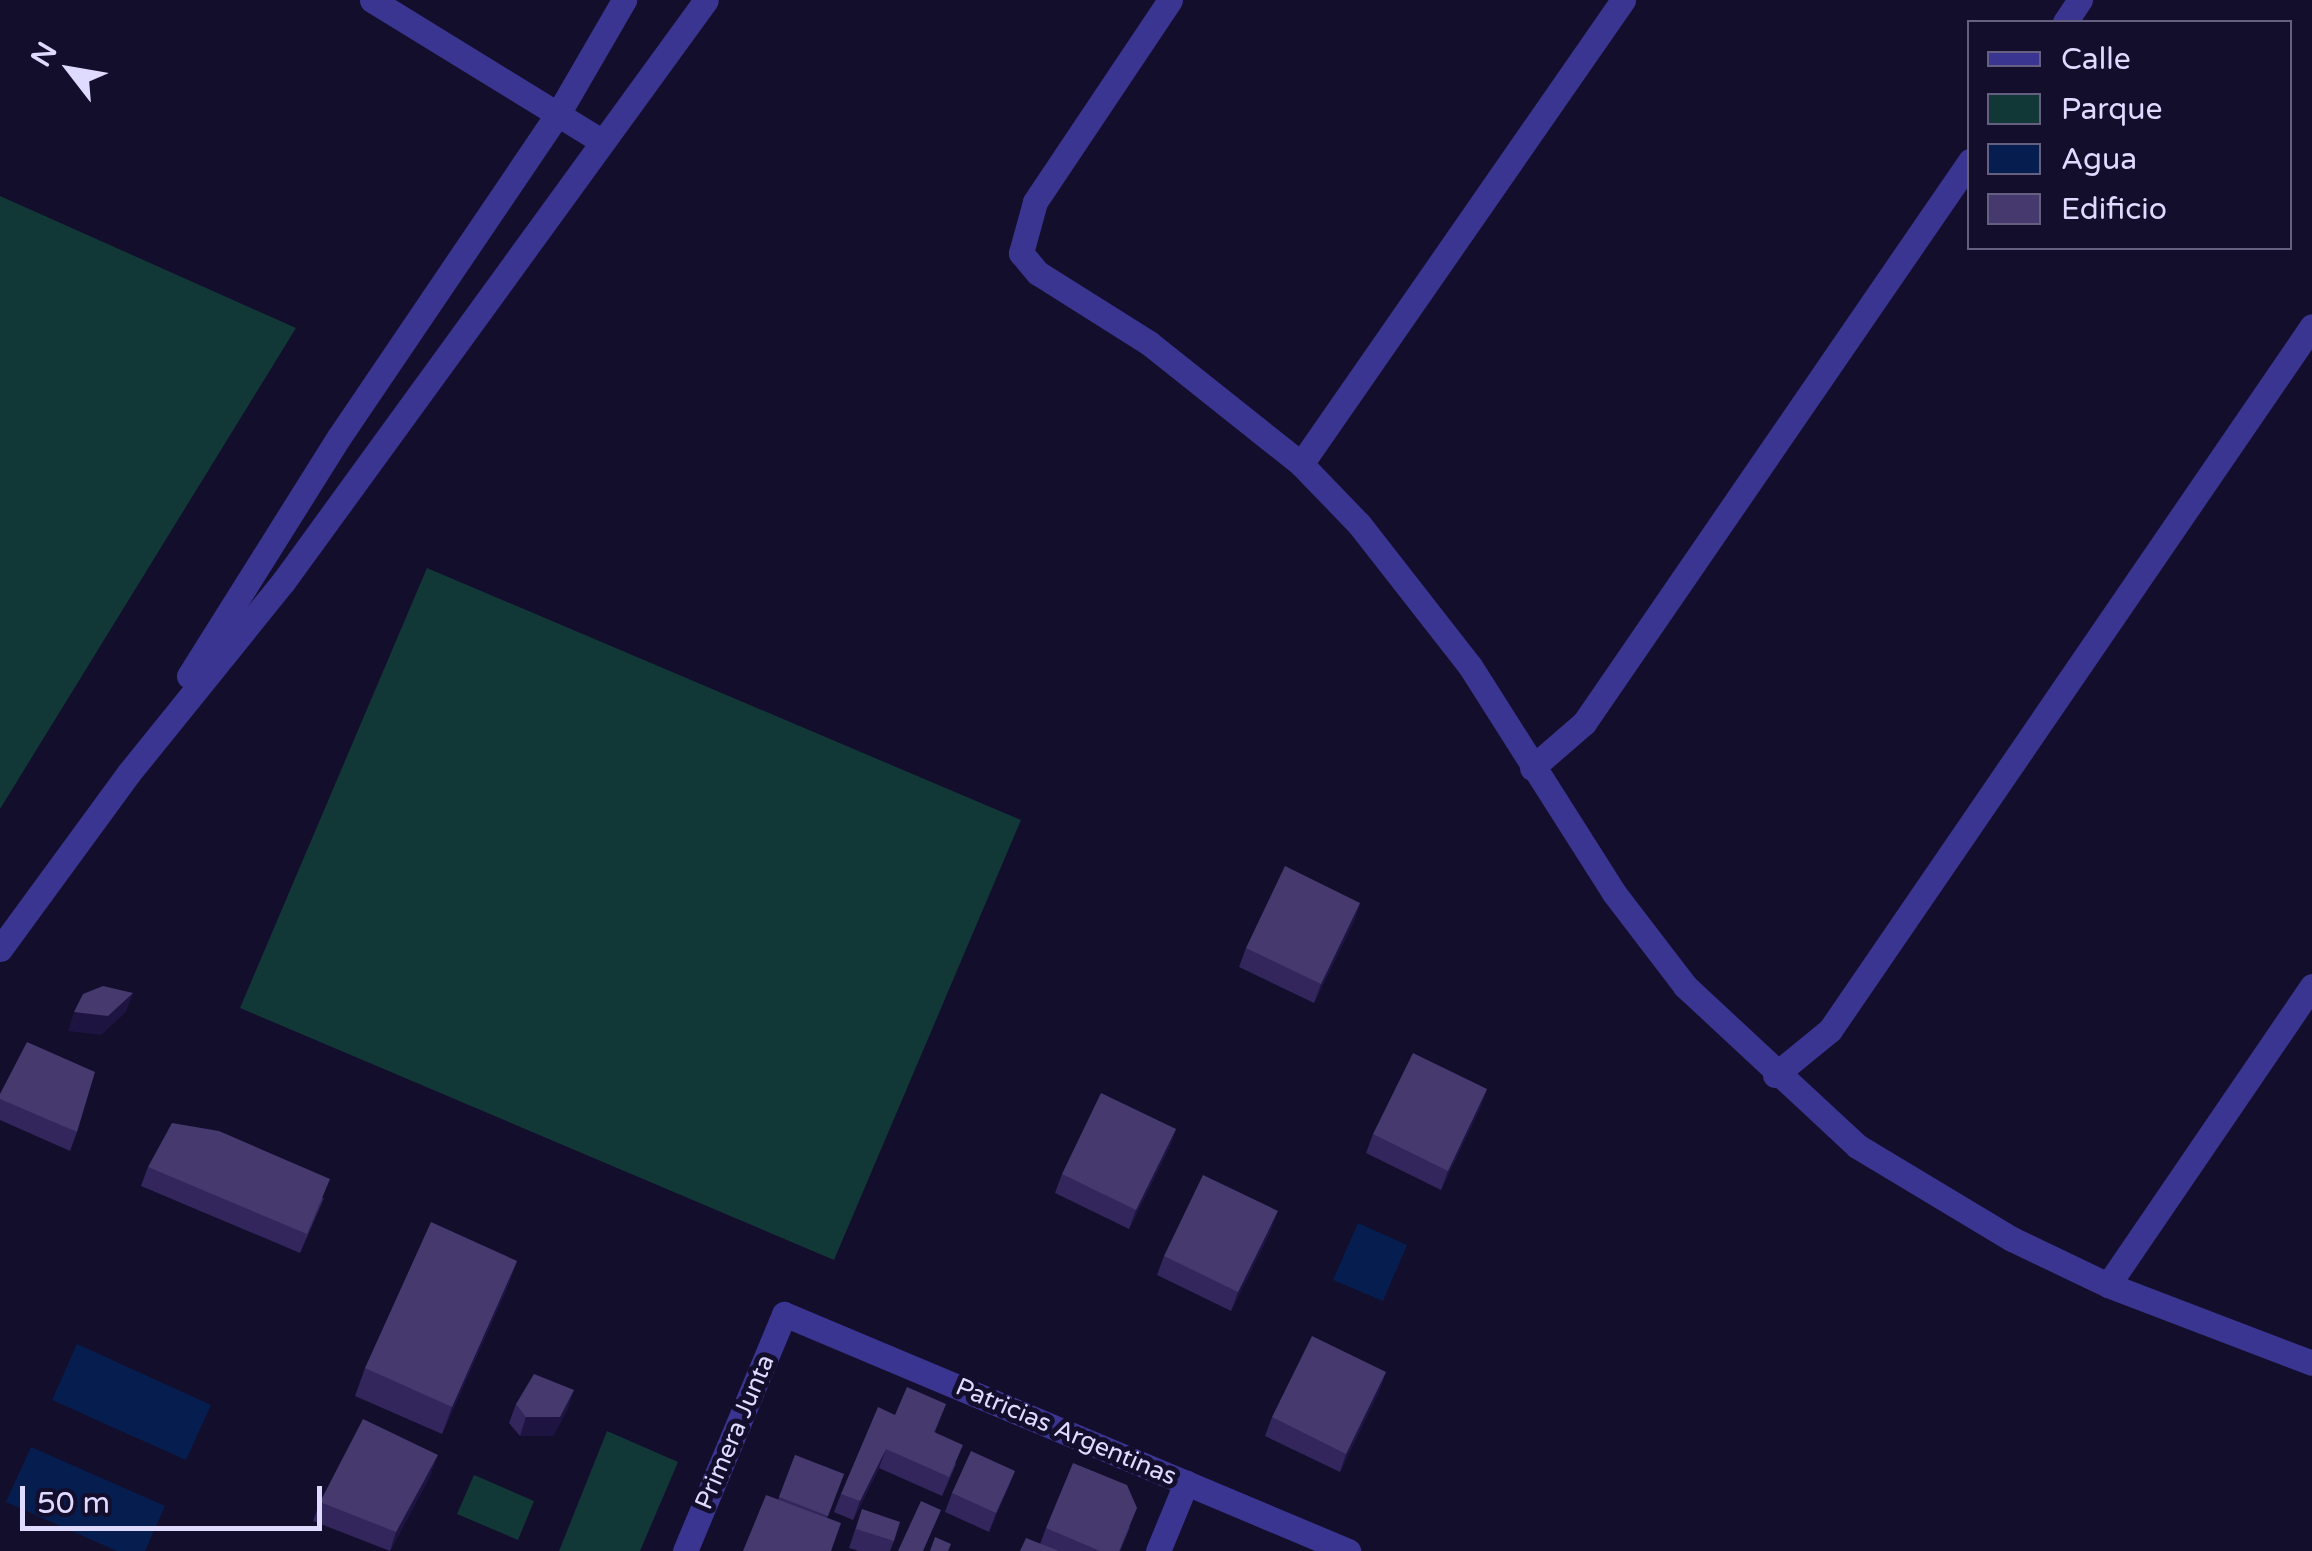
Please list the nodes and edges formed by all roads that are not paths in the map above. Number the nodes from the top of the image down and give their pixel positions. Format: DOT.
graph roads {
  1 [pos="372,0"];
  2 [pos="624,0"];
  3 [pos="706,0"];
  4 [pos="1170,0"];
  5 [pos="1623,0"];
  6 [pos="558,114"];
  7 [pos="600,141"];
  8 [pos="1967,165"];
  9 [pos="2312,326"];
  10 [pos="1301,464"];
  11 [pos="1532,768"];
  12 [pos="128,774"];
  13 [pos="0,949"];
  14 [pos="2312,986"];
  15 [pos="1775,1075"];
  16 [pos="2108,1285"];
  17 [pos="784,1314"];
  18 [pos="2312,1363"];
  19 [pos="1186,1483"];
  20 [pos="685,1551"];
  21 [pos="1158,1551"];
  22 [pos="1348,1551"];
  1 -- 6 [label="street"];
  2 -- 6 [label="street"];
  3 -- 7 [label="street"];
  4 -- 10 [label="street"];
  5 -- 10 [label="street"];
  6 -- 7 [label="street"];
  6 -- 12 [label="street"];
  7 -- 12 [label="street"];
  8 -- 11 [label="street"];
  9 -- 15 [label="street"];
  10 -- 11 [label="street"];
  11 -- 15 [label="street"];
  12 -- 13 [label="street"];
  14 -- 16 [label="street"];
  15 -- 16 [label="street"];
  16 -- 18 [label="street"];
  17 -- 19 [label="street, Patricias Argentinas"];
  17 -- 20 [label="street, Primera Junta"];
  19 -- 21 [label="street"];
  19 -- 22 [label="street, Patricias Argentinas"];
}
